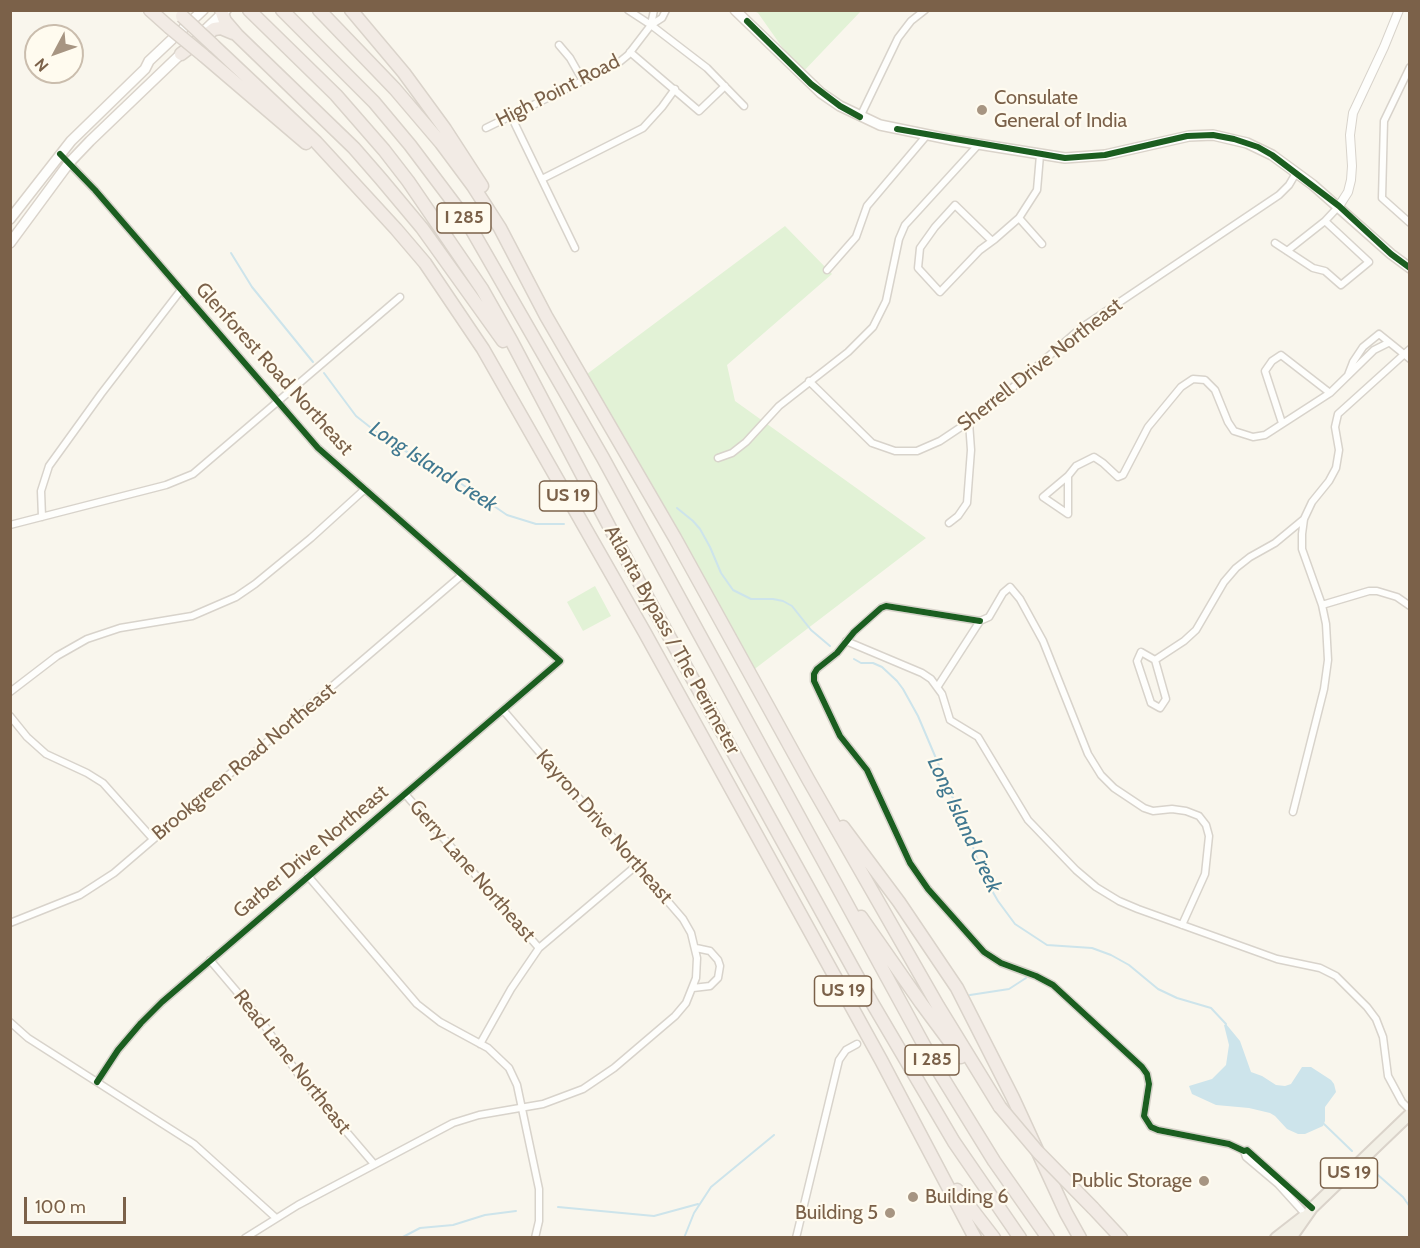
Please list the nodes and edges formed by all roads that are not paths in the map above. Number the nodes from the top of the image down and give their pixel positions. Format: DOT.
graph roads {
  1 [pos="150,10"];
  2 [pos="203,10"];
  3 [pos="282,10"];
  4 [pos="319,10"];
  5 [pos="351,10"];
  6 [pos="628,10"];
  7 [pos="654,10"];
  8 [pos="666,10"];
  9 [pos="735,10"];
  10 [pos="925,10"];
  11 [pos="1399,10"];
  12 [pos="223,12"];
  13 [pos="179,13"];
  14 [pos="251,13"];
  15 [pos="651,25"];
  16 [pos="237,35"];
  17 [pos="559,45"];
  18 [pos="630,52"];
  19 [pos="181,54"];
  20 [pos="1410,67"];
  21 [pos="583,81"];
  22 [pos="725,86"];
  23 [pos="675,89"];
  24 [pos="744,106"];
  25 [pos="511,116"];
  26 [pos="860,117"];
  27 [pos="486,128"];
  28 [pos="927,135"];
  29 [pos="979,144"];
  30 [pos="60,154"];
  31 [pos="1040,155"];
  32 [pos="69,164"];
  33 [pos="1296,173"];
  34 [pos="542,179"];
  35 [pos="365,195"];
  36 [pos="1339,206"];
  37 [pos="1019,218"];
  38 [pos="10,219"];
  39 [pos="1325,221"];
  40 [pos="1410,223"];
  41 [pos="992,241"];
  42 [pos="10,243"];
  43 [pos="1275,243"];
  44 [pos="1042,244"];
  45 [pos="575,248"];
  46 [pos="1287,251"];
  47 [pos="1410,268"];
  48 [pos="827,270"];
  49 [pos="181,290"];
  50 [pos="400,297"];
  51 [pos="546,316"];
  52 [pos="1388,343"];
  53 [pos="1407,351"];
  54 [pos="1410,359"];
  55 [pos="1347,378"];
  56 [pos="809,381"];
  57 [pos="1330,393"];
  58 [pos="278,402"];
  59 [pos="545,405"];
  60 [pos="969,422"];
  61 [pos="1282,423"];
  62 [pos="718,458"];
  63 [pos="1068,476"];
  64 [pos="365,489"];
  65 [pos="42,517"];
  66 [pos="1304,519"];
  67 [pos="949,523"];
  68 [pos="10,525"];
  69 [pos="462,575"];
  70 [pos="1322,605"];
  71 [pos="1410,606"];
  72 [pos="980,621"];
  73 [pos="846,640"];
  74 [pos="1155,660"];
  75 [pos="560,662"];
  76 [pos="938,686"];
  77 [pos="10,693"];
  78 [pos="503,710"];
  79 [pos="10,716"];
  80 [pos="808,779"];
  81 [pos="405,794"];
  82 [pos="1293,812"];
  83 [pos="153,839"];
  84 [pos="637,865"];
  85 [pos="830,874"];
  86 [pos="308,876"];
  87 [pos="10,924"];
  88 [pos="1182,925"];
  89 [pos="539,948"];
  90 [pos="696,948"];
  91 [pos="210,960"];
  92 [pos="693,988"];
  93 [pos="10,1022"];
  94 [pos="480,1044"];
  95 [pos="857,1044"];
  96 [pos="98,1082"];
  97 [pos="522,1107"];
  98 [pos="1000,1107"];
  99 [pos="1410,1112"];
  100 [pos="374,1164"];
  101 [pos="939,1168"];
  102 [pos="1309,1211"];
  103 [pos="276,1218"];
  104 [pos="245,1238"];
  105 [pos="535,1238"];
  106 [pos="796,1238"];
  107 [pos="975,1238"];
  108 [pos="994,1238"];
  109 [pos="1020,1238"];
  110 [pos="1048,1238"];
  111 [pos="1080,1238"];
  112 [pos="1121,1238"];
  113 [pos="1276,1238"];
  114 [pos="1291,1238"];
  1 -- 35 [label="highway, bridge"];
  2 -- 30 [label="main road"];
  3 -- 85 [label="highway, Atlanta Bypass / The Perimeter / I 285"];
  4 -- 51 [label="highway"];
  5 -- 51 [label="highway"];
  6 -- 15 [label="street"];
  7 -- 15 [label="street, High Point Road"];
  8 -- 15 [label="street, High Point Road"];
  9 -- 26 [label="main road"];
  10 -- 26 [label="street"];
  11 -- 36 [label="street"];
  12 -- 16 [label="highway"];
  12 -- 19 [label="main road"];
  13 -- 35 [label="highway, US 19, bridge"];
  14 -- 59 [label="highway, Atlanta Bypass / The Perimeter / I 285"];
  15 -- 18 [label="street, High Point Road"];
  15 -- 22 [label="street"];
  16 -- 19 [label="highway"];
  16 -- 59 [label="highway"];
  17 -- 21 [label="street"];
  18 -- 21 [label="street, High Point Road"];
  18 -- 23 [label="street"];
  19 -- 32 [label="main road"];
  20 -- 40 [label="street"];
  21 -- 25 [label="street, High Point Road"];
  22 -- 23 [label="street"];
  22 -- 24 [label="street"];
  23 -- 34 [label="street"];
  25 -- 27 [label="street, High Point Road"];
  25 -- 34 [label="street"];
  26 -- 28 [label="main road"];
  28 -- 29 [label="main road"];
  28 -- 48 [label="street"];
  29 -- 31 [label="main road"];
  29 -- 56 [label="street"];
  30 -- 32 [label="street, Glenforest Road Northeast"];
  30 -- 38 [label="main road"];
  31 -- 33 [label="main road"];
  31 -- 37 [label="street"];
  32 -- 42 [label="main road"];
  32 -- 49 [label="street, Glenforest Road Northeast"];
  33 -- 36 [label="main road"];
  33 -- 60 [label="street, Sherrell Drive Northeast"];
  34 -- 45 [label="street"];
  35 -- 101 [label="highway, US 19"];
  36 -- 39 [label="street"];
  36 -- 47 [label="main road"];
  37 -- 41 [label="street"];
  37 -- 44 [label="street"];
  39 -- 46 [label="street"];
  39 -- 46 [label="street"];
  41 -- 41 [label="street"];
  43 -- 46 [label="street"];
  49 -- 58 [label="street, Glenforest Road Northeast"];
  49 -- 65 [label="street"];
  50 -- 58 [label="street"];
  51 -- 80 [label="highway"];
  52 -- 53 [label="street"];
  52 -- 55 [label="street"];
  52 -- 55 [label="street"];
  53 -- 54 [label="street"];
  53 -- 66 [label="street"];
  55 -- 57 [label="street"];
  56 -- 60 [label="street, Sherrell Drive Northeast"];
  56 -- 62 [label="street"];
  57 -- 61 [label="street"];
  57 -- 61 [label="street"];
  58 -- 64 [label="street, Glenforest Road Northeast"];
  58 -- 65 [label="street"];
  59 -- 109 [label="highway, Atlanta Bypass / The Perimeter / I 285"];
  60 -- 67 [label="street"];
  61 -- 63 [label="street"];
  63 -- 63 [label="street"];
  64 -- 69 [label="street, Glenforest Road Northeast"];
  64 -- 77 [label="street"];
  65 -- 68 [label="street"];
  66 -- 70 [label="street"];
  66 -- 74 [label="street"];
  69 -- 75 [label="street, Glenforest Road Northeast"];
  69 -- 83 [label="street, Brookgreen Road Northeast"];
  70 -- 71 [label="street"];
  70 -- 82 [label="street"];
  72 -- 73 [label="street"];
  72 -- 76 [label="street"];
  72 -- 88 [label="street"];
  73 -- 76 [label="street"];
  73 -- 102 [label="street"];
  74 -- 74 [label="street"];
  75 -- 78 [label="street, Garber Drive Northeast"];
  76 -- 88 [label="street"];
  78 -- 81 [label="street, Garber Drive Northeast"];
  78 -- 84 [label="street, Kayron Drive Northeast"];
  79 -- 83 [label="street"];
  80 -- 98 [label="highway"];
  80 -- 111 [label="highway"];
  81 -- 86 [label="street, Garber Drive Northeast"];
  81 -- 89 [label="street, Gerry Lane Northeast"];
  83 -- 87 [label="street, Brookgreen Road Northeast"];
  84 -- 89 [label="street"];
  84 -- 90 [label="street, Kayron Drive Northeast"];
  85 -- 98 [label="highway"];
  85 -- 110 [label="highway, Atlanta Bypass / The Perimeter / I 285"];
  86 -- 91 [label="street, Garber Drive Northeast"];
  86 -- 94 [label="street"];
  88 -- 99 [label="street"];
  89 -- 94 [label="street"];
  90 -- 92 [label="street, Kayron Drive Northeast"];
  90 -- 92 [label="street"];
  91 -- 96 [label="street, Garber Drive Northeast"];
  91 -- 100 [label="street, Read Lane Northeast"];
  92 -- 97 [label="street, Kayron Drive Northeast"];
  93 -- 96 [label="street"];
  94 -- 97 [label="street"];
  95 -- 106 [label="street"];
  96 -- 103 [label="street"];
  97 -- 100 [label="street, Kayron Drive Northeast"];
  97 -- 105 [label="street"];
  98 -- 112 [label="highway, bridge"];
  99 -- 102 [label="main road, US 19"];
  100 -- 103 [label="street, Kayron Drive Northeast"];
  101 -- 107 [label="highway, US 19"];
  101 -- 108 [label="highway"];
  102 -- 113 [label="main road, US 19"];
  102 -- 114 [label="main road, US 19"];
  103 -- 104 [label="street, Kayron Drive Northeast"];
}
